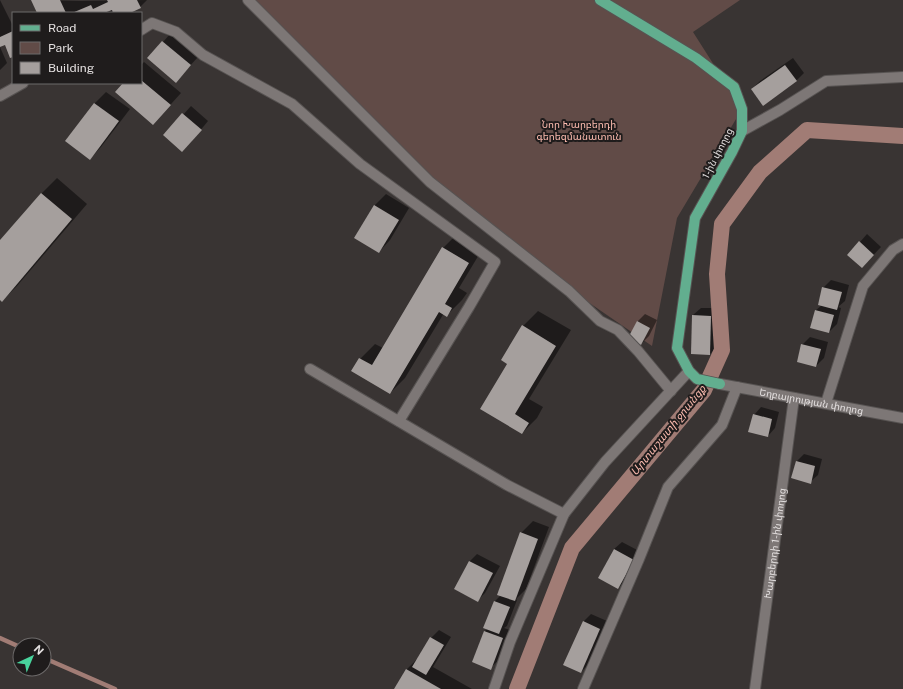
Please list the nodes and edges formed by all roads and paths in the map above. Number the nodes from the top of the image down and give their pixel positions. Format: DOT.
graph roads {
  1 [pos="248,0"];
  2 [pos="600,0"];
  3 [pos="142,29"];
  4 [pos="903,77"];
  5 [pos="20,84"];
  6 [pos="0,96"];
  7 [pos="742,131"];
  8 [pos="903,244"];
  9 [pos="310,369"];
  10 [pos="689,371"];
  11 [pos="720,384"];
  12 [pos="737,387"];
  13 [pos="671,391"];
  14 [pos="794,398"];
  15 [pos="826,404"];
  16 [pos="903,418"];
  17 [pos="399,422"];
  18 [pos="564,514"];
  19 [pos="494,689"];
  20 [pos="583,689"];
  21 [pos="755,689"];
  1 -- 13 [label="street"];
  2 -- 7 [label="main road, 1-ին փողոց"];
  3 -- 17 [label="street"];
  4 -- 7 [label="street"];
  5 -- 6 [label="street"];
  7 -- 10 [label="main road, 1-ին փողոց"];
  8 -- 15 [label="street"];
  9 -- 17 [label="street"];
  10 -- 11 [label="main road, 1-ին փողոց"];
  10 -- 13 [label="street"];
  11 -- 12 [label="street, Եղբայրության փողոց"];
  12 -- 14 [label="street, Եղբայրության փողոց"];
  12 -- 20 [label="street"];
  13 -- 18 [label="street"];
  14 -- 15 [label="street, Եղբայրության փողոց"];
  14 -- 21 [label="street, Խարբերդի 1-ին փողոց"];
  15 -- 16 [label="street, Եղբայրության փողոց"];
  17 -- 18 [label="street"];
  18 -- 19 [label="street"];
}
